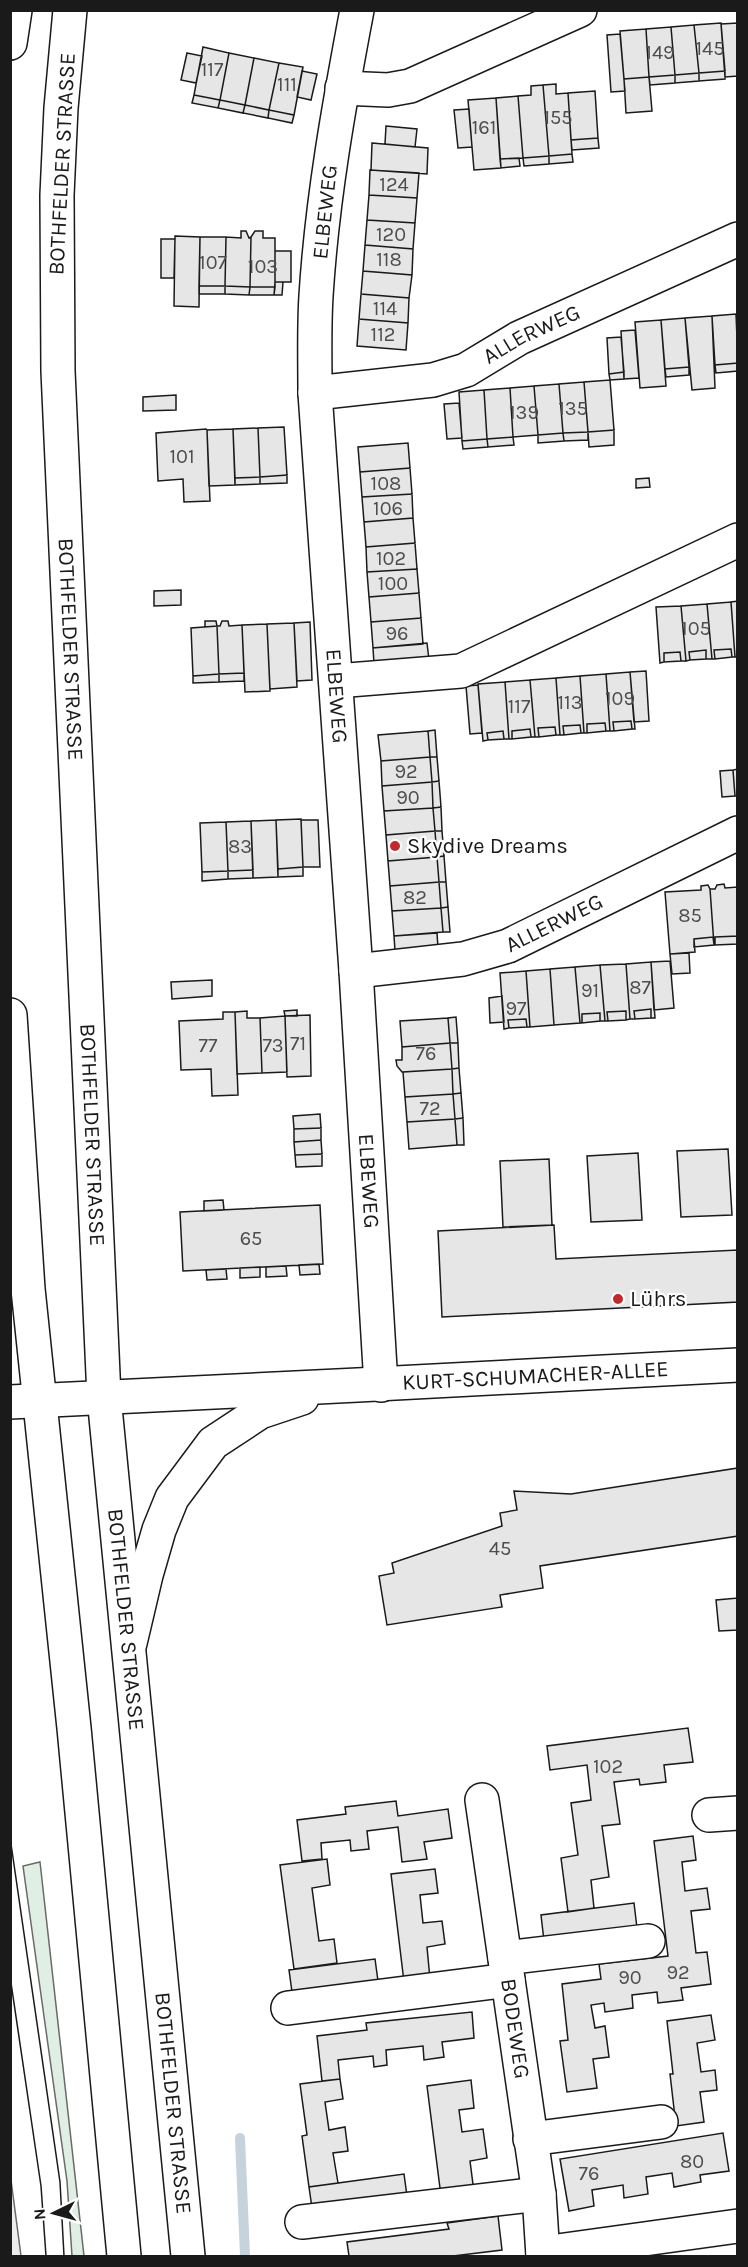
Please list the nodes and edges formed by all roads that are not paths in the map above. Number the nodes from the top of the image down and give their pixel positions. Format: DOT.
graph roads {
  1 [pos="15,10"];
  2 [pos="70,10"];
  3 [pos="357,10"];
  4 [pos="580,10"];
  5 [pos="10,43"];
  6 [pos="342,88"];
  7 [pos="738,239"];
  8 [pos="315,393"];
  9 [pos="738,540"];
  10 [pos="336,681"];
  11 [pos="738,832"];
  12 [pos="356,971"];
  13 [pos="10,1015"];
  14 [pos="738,1365"];
  15 [pos="381,1385"];
  16 [pos="335,1387"];
  17 [pos="104,1397"];
  18 [pos="25,1402"];
  19 [pos="128,1651"];
  20 [pos="482,1800"];
  21 [pos="648,1941"];
  22 [pos="507,1969"];
  23 [pos="288,2008"];
  24 [pos="661,2122"];
  25 [pos="530,2139"];
  26 [pos="539,2194"];
  27 [pos="302,2222"];
  28 [pos="738,2226"];
  29 [pos="543,2255"];
  30 [pos="124,2256"];
  31 [pos="188,2256"];
  1 -- 5 [label="main road"];
  2 -- 17 [label="main road, BOTHFELDER STRASSE"];
  3 -- 6 [label="main road, ELBEWEG"];
  4 -- 6 [label="main road"];
  6 -- 8 [label="main road, ELBEWEG"];
  7 -- 8 [label="main road, ALLERWEG"];
  8 -- 10 [label="main road, ELBEWEG"];
  9 -- 10 [label="main road"];
  10 -- 12 [label="main road, ELBEWEG"];
  11 -- 12 [label="main road, ALLERWEG"];
  12 -- 15 [label="main road, ELBEWEG"];
  13 -- 18 [label="main road"];
  14 -- 15 [label="main road, KURT-SCHUMACHER-ALLEE"];
  15 -- 16 [label="main road, KURT-SCHUMACHER-ALLEE"];
  16 -- 17 [label="main road, KURT-SCHUMACHER-ALLEE"];
  16 -- 19 [label="main road, KURT-SCHUMACHER-ALLEE"];
  17 -- 18 [label="main road, KURT-SCHUMACHER-ALLEE"];
  17 -- 19 [label="main road, BOTHFELDER STRASSE"];
  18 -- 30 [label="main road"];
  19 -- 31 [label="main road, BOTHFELDER STRASSE"];
  20 -- 22 [label="main road, BODEWEG"];
  21 -- 22 [label="main road"];
  22 -- 23 [label="main road"];
  22 -- 25 [label="main road, BODEWEG"];
  24 -- 25 [label="main road"];
  25 -- 26 [label="main road, BODEWEG"];
  26 -- 27 [label="main road"];
  26 -- 29 [label="main road, BODEWEG"];
  28 -- 29 [label="main road"];
}
